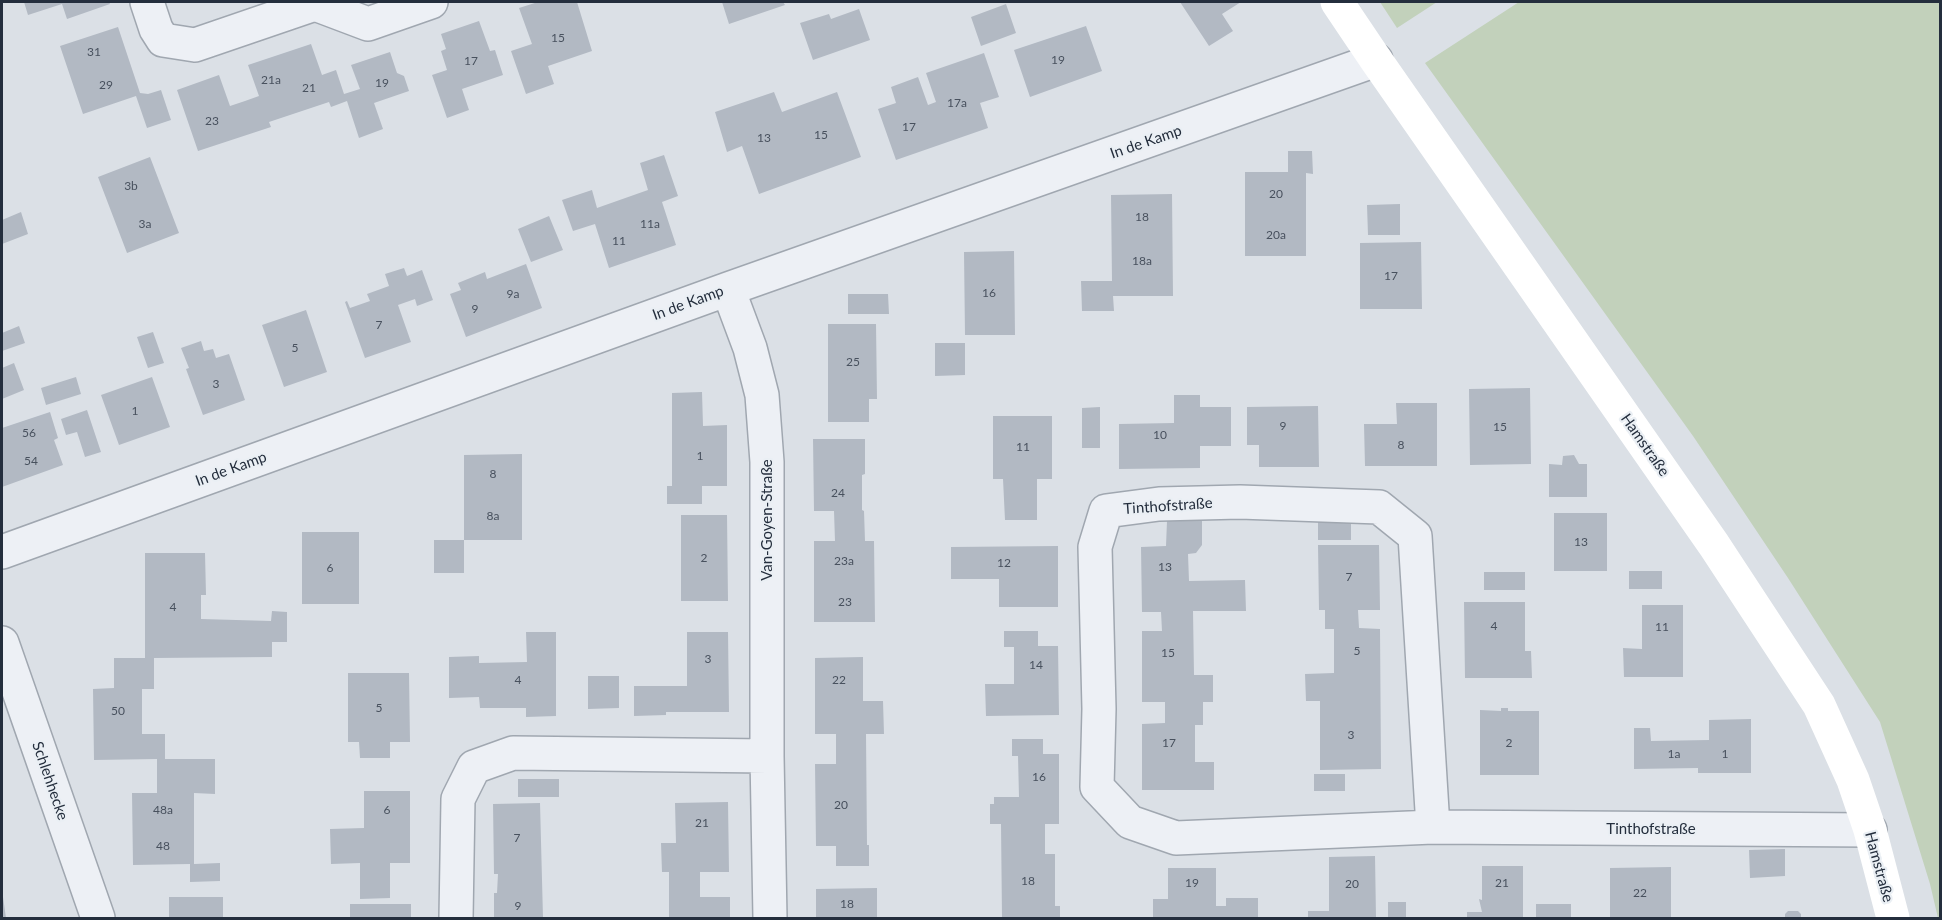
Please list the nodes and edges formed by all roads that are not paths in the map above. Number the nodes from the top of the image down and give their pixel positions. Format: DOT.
graph roads {
  1 [pos="147,2"];
  2 [pos="431,2"];
  3 [pos="1337,2"];
  4 [pos="1376,60"];
  5 [pos="728,289"];
  6 [pos="2,552"];
  7 [pos="2,643"];
  8 [pos="767,756"];
  9 [pos="1433,827"];
  10 [pos="1870,830"];
  11 [pos="98,918"];
  12 [pos="456,918"];
  13 [pos="770,918"];
  14 [pos="1893,918"];
  1 -- 2 [label="street"];
  3 -- 4 [label="street, Hamstraße"];
  4 -- 5 [label="street, In de Kamp"];
  4 -- 10 [label="street, Hamstraße"];
  5 -- 6 [label="street, In de Kamp"];
  5 -- 8 [label="street, Van-Goyen-Straße"];
  7 -- 11 [label="street, Schlehhecke"];
  8 -- 12 [label="street"];
  8 -- 13 [label="street, Van-Goyen-Straße"];
  9 -- 9 [label="street, Tinthofstraße"];
  9 -- 10 [label="street, Tinthofstraße"];
  10 -- 14 [label="street, Hamstraße"];
}
